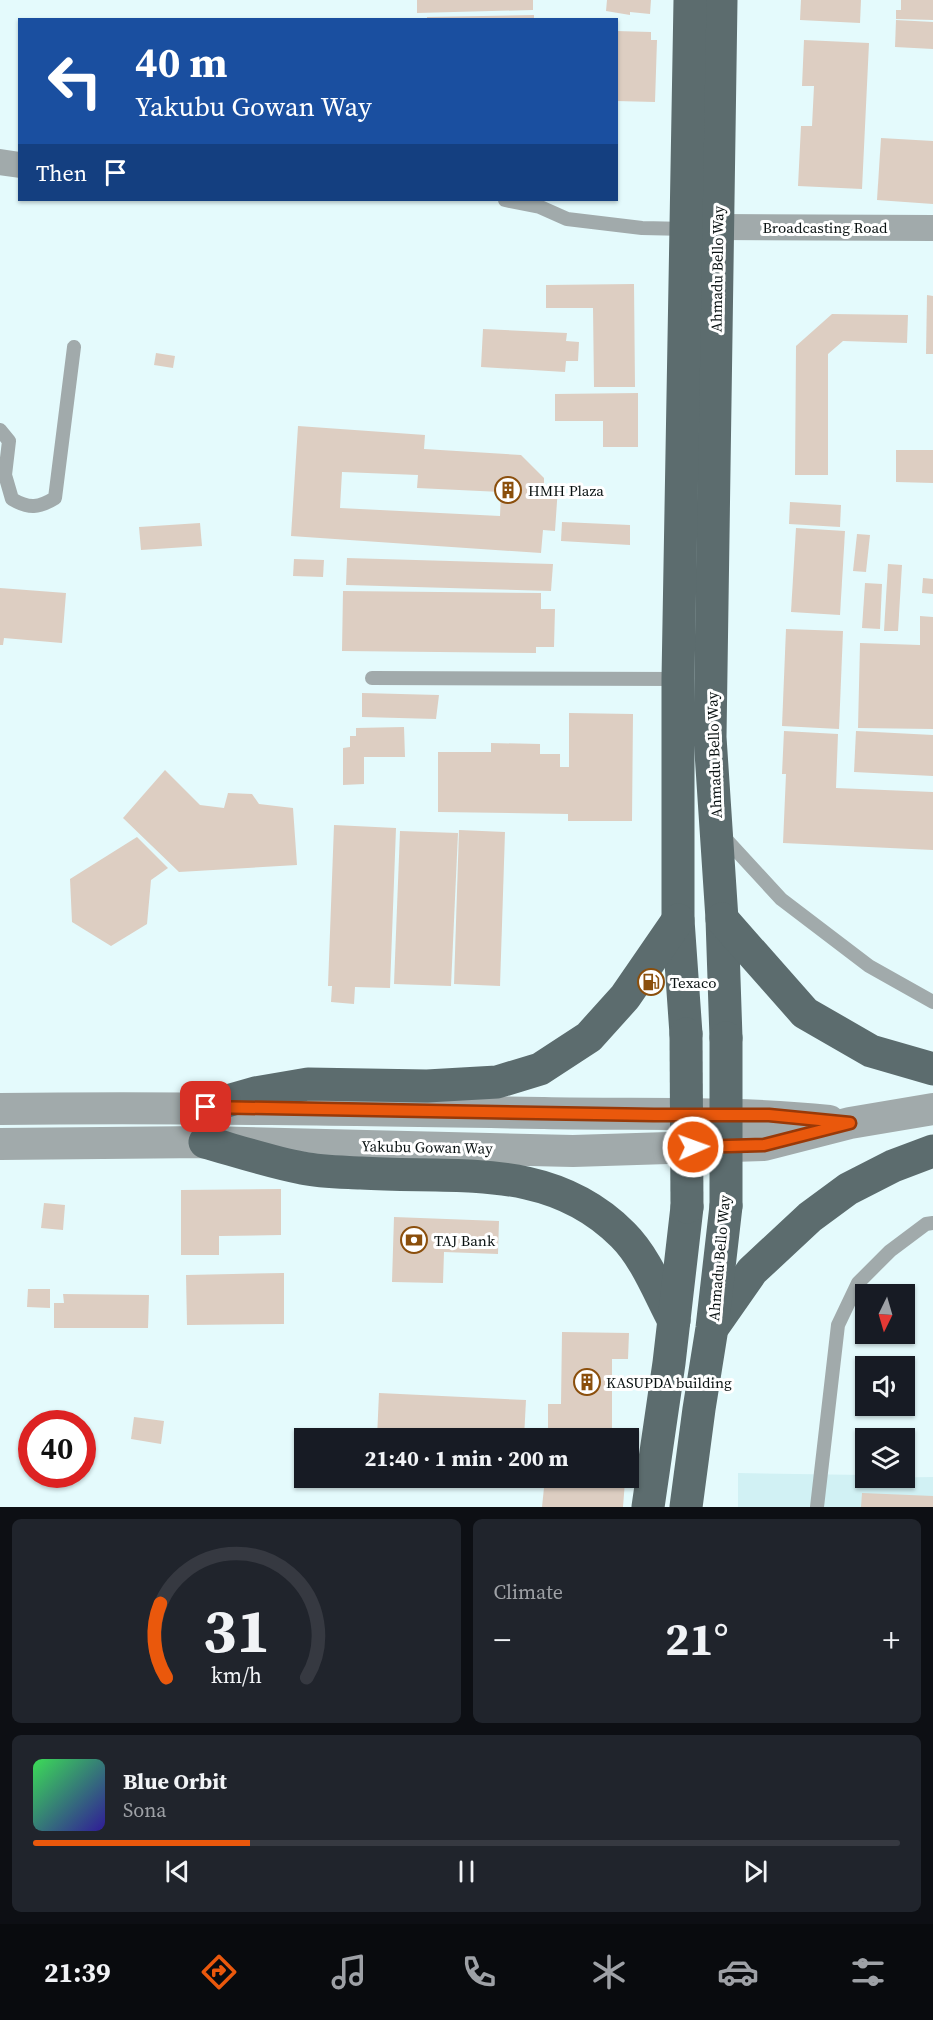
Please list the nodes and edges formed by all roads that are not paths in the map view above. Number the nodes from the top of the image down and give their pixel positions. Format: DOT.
graph roads {
  1 [pos="690,0"];
  2 [pos="721,0"];
  3 [pos="0,162"];
  4 [pos="18,165"];
  5 [pos="510,201"];
  6 [pos="702,228"];
  7 [pos="933,228"];
  8 [pos="74,347"];
  9 [pos="0,430"];
  10 [pos="372,678"];
  11 [pos="678,679"];
  12 [pos="717,831"];
  13 [pos="722,919"];
  14 [pos="678,920"];
  15 [pos="933,1002"];
  16 [pos="933,1069"];
  17 [pos="206,1107"];
  18 [pos="0,1109"];
  19 [pos="933,1109"];
  20 [pos="850,1123"];
  21 [pos="205,1142"];
  22 [pos="0,1144"];
  23 [pos="933,1151"];
  24 [pos="933,1222"];
  25 [pos="674,1321"];
  26 [pos="712,1328"];
  27 [pos="648,1507"];
  28 [pos="687,1507"];
  29 [pos="817,1507"];
  1 -- 6 [label="main road, Ahmadu Bello Way"];
  2 -- 6 [label="main road, Ahmadu Bello Way"];
  3 -- 4 [label="street"];
  5 -- 6 [label="lane"];
  6 -- 7 [label="street, Broadcasting Road"];
  6 -- 11 [label="main road, Ahmadu Bello Way"];
  6 -- 12 [label="main road, Ahmadu Bello Way"];
  8 -- 9 [label="lane"];
  10 -- 11 [label="lane"];
  11 -- 14 [label="main road, Ahmadu Bello Way"];
  12 -- 13 [label="main road, Ahmadu Bello Way"];
  12 -- 15 [label="lane"];
  13 -- 16 [label="main road"];
  13 -- 26 [label="main road, Ahmadu Bello Way, bridge"];
  14 -- 17 [label="main road"];
  14 -- 25 [label="main road, Ahmadu Bello Way, bridge"];
  17 -- 18 [label="street, Yakubu Gowan Way"];
  17 -- 20 [label="street, Yakubu Gowan Way"];
  19 -- 20 [label="street, Yakubu Gowan Way"];
  20 -- 21 [label="street, Yakubu Gowan Way"];
  21 -- 22 [label="street, Yakubu Gowan Way"];
  21 -- 25 [label="main road"];
  23 -- 26 [label="main road"];
  24 -- 29 [label="lane"];
  25 -- 27 [label="main road, Ahmadu Bello Way"];
  26 -- 28 [label="main road, Ahmadu Bello Way"];
}
